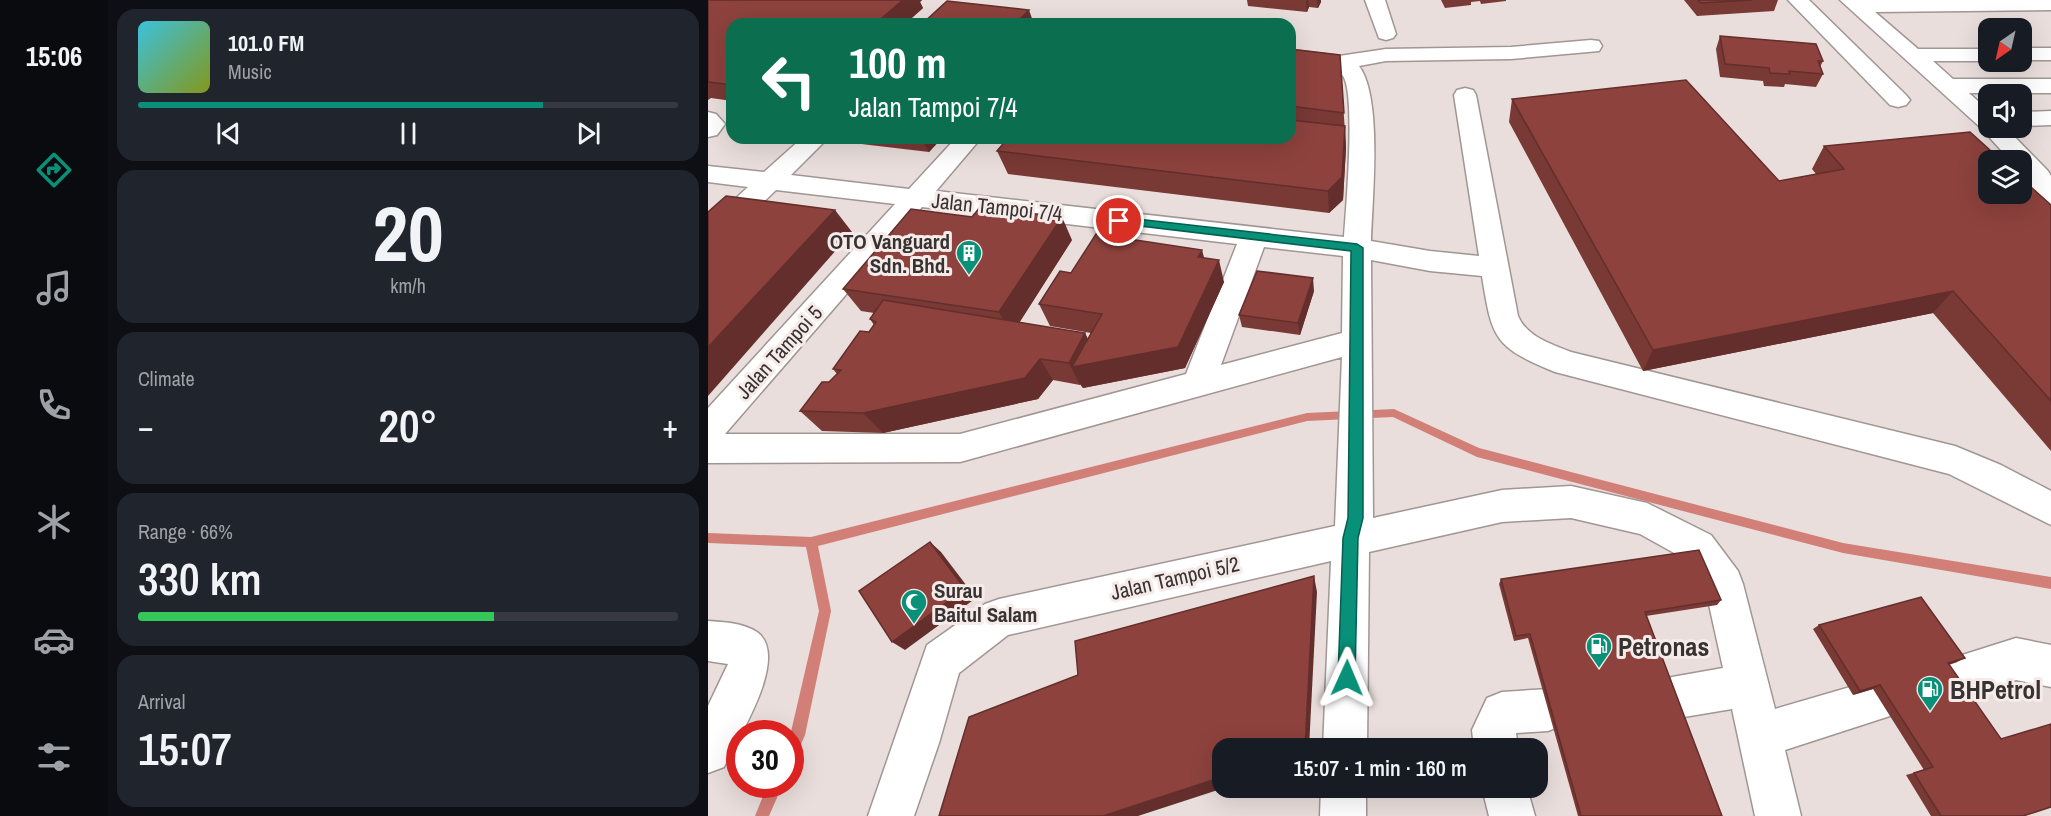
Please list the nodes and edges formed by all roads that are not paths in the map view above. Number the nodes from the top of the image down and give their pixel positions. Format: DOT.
graph roads {
  1 [pos="1375,0"];
  2 [pos="1798,0"];
  3 [pos="1853,3"];
  4 [pos="2051,4"];
  5 [pos="1916,27"];
  6 [pos="1882,28"];
  7 [pos="1386,34"];
  8 [pos="1591,46"];
  9 [pos="2032,54"];
  10 [pos="2051,54"];
  11 [pos="1914,55"];
  12 [pos="1978,55"];
  13 [pos="1296,57"];
  14 [pos="1339,63"];
  15 [pos="1949,86"];
  16 [pos="2051,86"];
  17 [pos="1465,95"];
  18 [pos="1898,100"];
  19 [pos="1978,112"];
  20 [pos="2051,118"];
  21 [pos="708,119"];
  22 [pos="2032,119"];
  23 [pos="708,130"];
  24 [pos="2004,138"];
  25 [pos="810,144"];
  26 [pos="964,144"];
  27 [pos="2015,150"];
  28 [pos="2051,155"];
  29 [pos="2032,156"];
  30 [pos="2032,169"];
  31 [pos="708,174"];
  32 [pos="770,181"];
  33 [pos="2050,195"];
  34 [pos="916,198"];
  35 [pos="1254,236"];
  36 [pos="708,239"];
  37 [pos="1357,248"];
  38 [pos="1495,267"];
  39 [pos="1358,350"];
  40 [pos="1198,384"];
  41 [pos="708,431"];
  42 [pos="708,449"];
  43 [pos="2051,509"];
  44 [pos="1353,528"];
  45 [pos="708,641"];
  46 [pos="2051,666"];
  47 [pos="1949,679"];
  48 [pos="1749,685"];
  49 [pos="1672,698"];
  50 [pos="1881,699"];
  51 [pos="1548,710"];
  52 [pos="1758,736"];
  53 [pos="1345,738"];
  54 [pos="1495,738"];
  55 [pos="708,751"];
  56 [pos="1344,798"];
  57 [pos="1508,798"];
  58 [pos="891,816"];
  59 [pos="1343,816"];
  60 [pos="1512,816"];
  61 [pos="1778,816"];
  1 -- 7 [label="street"];
  2 -- 18 [label="street"];
  3 -- 4 [label="street"];
  3 -- 6 [label="street"];
  5 -- 6 [label="street"];
  6 -- 11 [label="street"];
  8 -- 14 [label="street"];
  9 -- 10 [label="street"];
  11 -- 12 [label="street"];
  11 -- 15 [label="street"];
  13 -- 14 [label="street"];
  14 -- 37 [label="street"];
  15 -- 16 [label="street"];
  15 -- 19 [label="street"];
  17 -- 38 [label="street"];
  20 -- 22 [label="street"];
  21 -- 23 [label="street"];
  24 -- 27 [label="street"];
  25 -- 32 [label="street"];
  26 -- 34 [label="street, Jalan Tampoi 5"];
  28 -- 29 [label="street"];
  30 -- 33 [label="street"];
  31 -- 32 [label="street, Jalan Tampoi 7/4"];
  32 -- 34 [label="street, Jalan Tampoi 7/4"];
  32 -- 36 [label="street"];
  34 -- 35 [label="street, Jalan Tampoi 7/4"];
  34 -- 41 [label="street, Jalan Tampoi 5"];
  35 -- 37 [label="street, Jalan Tampoi 7/4"];
  35 -- 40 [label="street"];
  37 -- 38 [label="street, Jalan Tampoi 7/4"];
  37 -- 39 [label="street"];
  38 -- 43 [label="street"];
  39 -- 40 [label="street"];
  39 -- 44 [label="street"];
  40 -- 42 [label="street"];
  44 -- 48 [label="street, Jalan Tampoi 5/2"];
  44 -- 53 [label="street"];
  44 -- 58 [label="street, Jalan Tampoi 5/2"];
  45 -- 55 [label="street"];
  46 -- 47 [label="street"];
  48 -- 49 [label="street"];
  48 -- 52 [label="street, Jalan Tampoi 5/2"];
  50 -- 52 [label="street"];
  51 -- 54 [label="street"];
  52 -- 61 [label="street, Jalan Tampoi 5/2"];
  56 -- 59 [label="street"];
  57 -- 60 [label="street"];
}
